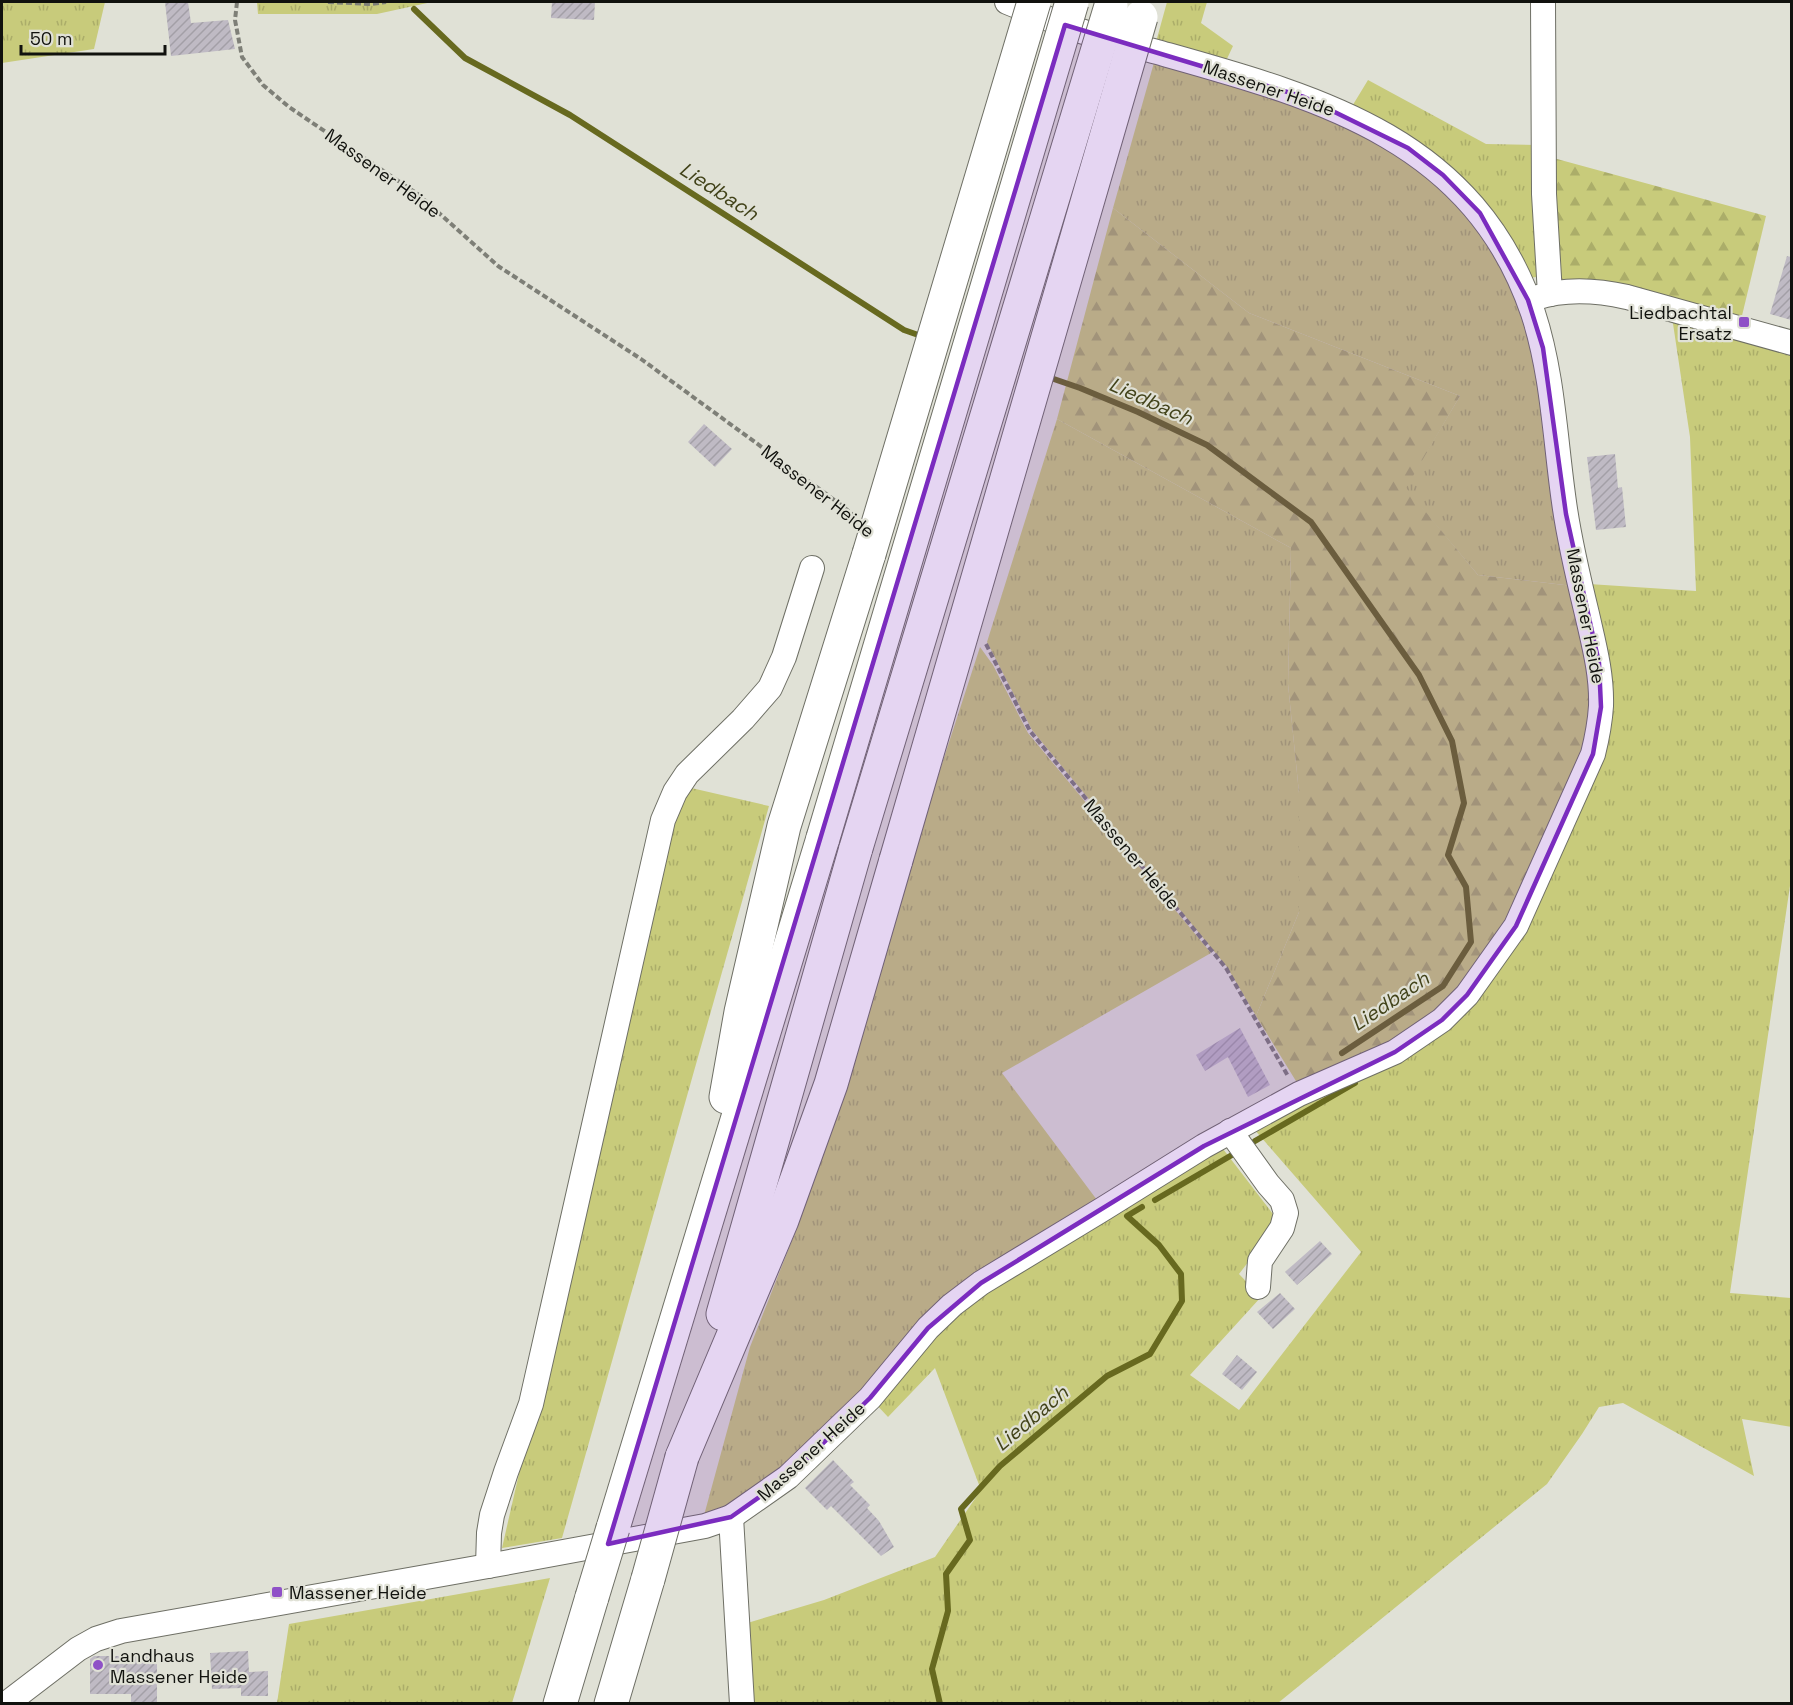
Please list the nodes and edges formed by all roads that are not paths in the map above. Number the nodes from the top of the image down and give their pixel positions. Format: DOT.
graph roads {
  1 [pos="1007,2"];
  2 [pos="1034,2"];
  3 [pos="1072,2"];
  4 [pos="1544,2"];
  5 [pos="1127,6"];
  6 [pos="1539,297"];
  7 [pos="1791,343"];
  8 [pos="812,568"];
  9 [pos="1230,1131"];
  10 [pos="703,1232"];
  11 [pos="1258,1287"];
  12 [pos="682,1457"];
  13 [pos="731,1517"];
  14 [pos="488,1566"];
  15 [pos="6,1704"];
  16 [pos="560,1704"];
  17 [pos="611,1704"];
  18 [pos="742,1704"];
  1 -- 6 [label="street, Massener Heide"];
  2 -- 10 [label="highway, bridge"];
  3 -- 10 [label="highway, bridge"];
  4 -- 6 [label="street, Massener Heide"];
  5 -- 12 [label="highway, bridge"];
  5 -- 12 [label="highway, bridge"];
  6 -- 7 [label="street"];
  6 -- 9 [label="street, Massener Heide"];
  8 -- 14 [label="street"];
  9 -- 11 [label="street"];
  9 -- 13 [label="street, Massener Heide"];
  10 -- 16 [label="highway, bridge"];
  12 -- 17 [label="highway, bridge"];
  13 -- 14 [label="street, Massener Heide"];
  13 -- 18 [label="street"];
  14 -- 15 [label="street, Massener Heide"];
}
